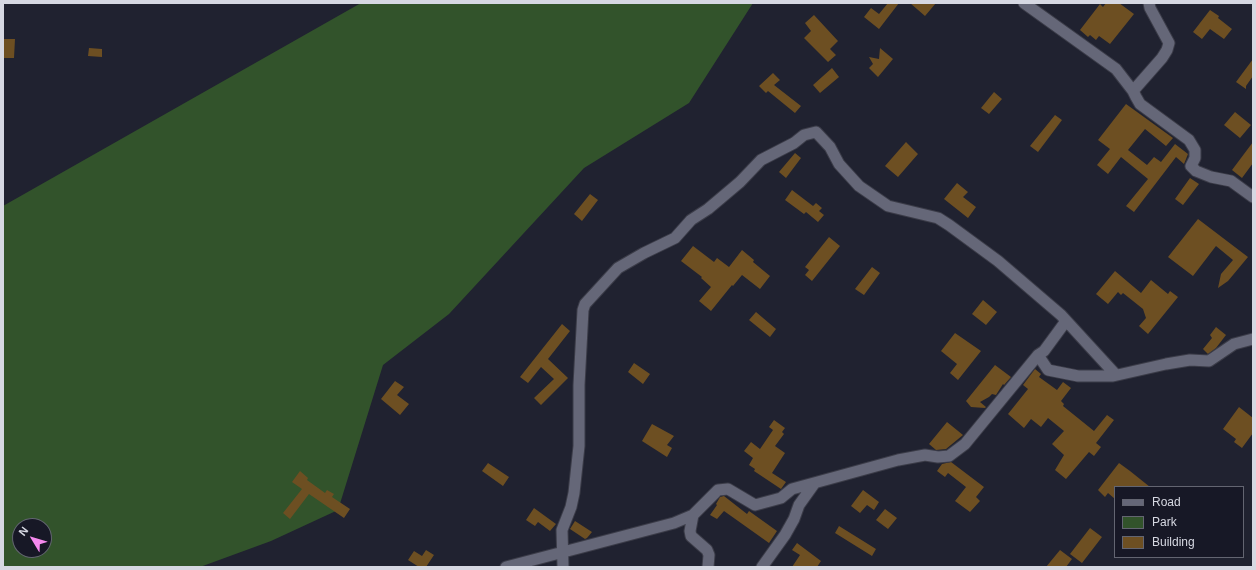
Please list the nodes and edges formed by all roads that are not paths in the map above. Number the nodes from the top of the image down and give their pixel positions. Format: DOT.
graph roads {
  1 [pos="1024,3"];
  2 [pos="1149,3"];
  3 [pos="1133,91"];
  4 [pos="1253,196"];
  5 [pos="1066,322"];
  6 [pos="1253,338"];
  7 [pos="1038,355"];
  8 [pos="1116,376"];
  9 [pos="814,484"];
  10 [pos="693,514"];
  11 [pos="581,547"];
  12 [pos="562,552"];
  13 [pos="506,567"];
  14 [pos="563,567"];
  15 [pos="708,567"];
  16 [pos="762,567"];
  1 -- 3 [label="street"];
  2 -- 3 [label="street"];
  3 -- 4 [label="street"];
  5 -- 7 [label="street"];
  5 -- 8 [label="street"];
  5 -- 12 [label="street"];
  6 -- 8 [label="street"];
  7 -- 8 [label="street"];
  7 -- 9 [label="street"];
  9 -- 10 [label="street"];
  9 -- 16 [label="street"];
  10 -- 11 [label="street"];
  10 -- 15 [label="street"];
  11 -- 12 [label="street"];
  11 -- 14 [label="street"];
  12 -- 13 [label="street"];
  12 -- 14 [label="street"];
}
